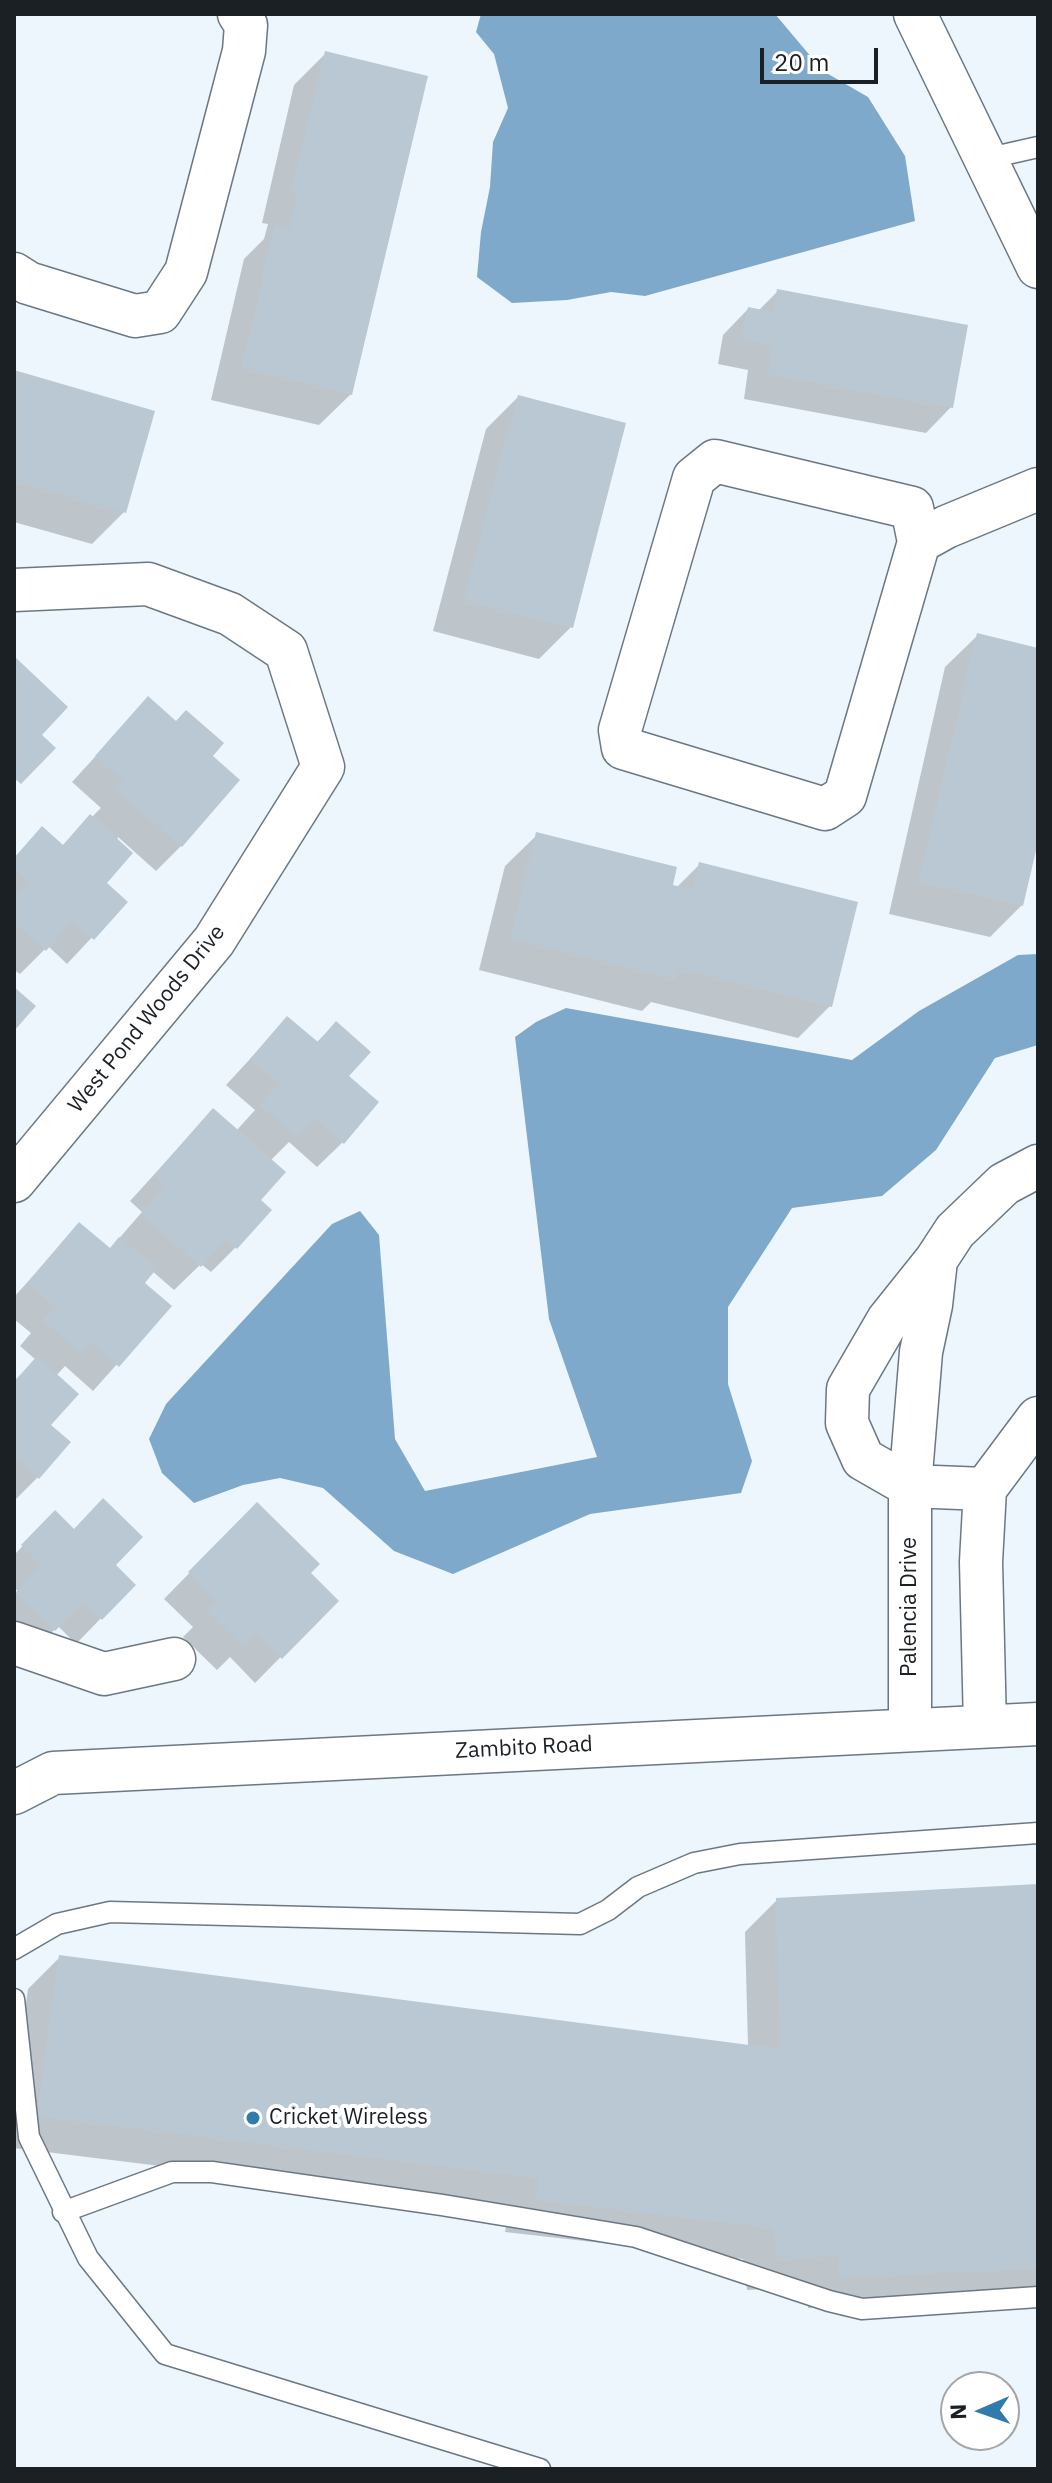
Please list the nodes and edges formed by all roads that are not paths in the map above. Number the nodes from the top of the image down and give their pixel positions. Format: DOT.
graph roads {
  1 [pos="239,14"];
  2 [pos="915,14"];
  3 [pos="1038,147"];
  4 [pos="985,159"];
  5 [pos="1038,267"];
  6 [pos="14,274"];
  7 [pos="1038,489"];
  8 [pos="919,542"];
  9 [pos="14,590"];
  10 [pos="1038,1166"];
  11 [pos="14,1181"];
  12 [pos="936,1260"];
  13 [pos="1038,1418"];
  14 [pos="910,1486"];
  15 [pos="985,1489"];
  16 [pos="14,1643"];
  17 [pos="174,1659"];
  18 [pos="1038,1724"];
  19 [pos="985,1726"];
  20 [pos="910,1728"];
  21 [pos="14,1793"];
  22 [pos="1038,1833"];
  23 [pos="14,1949"];
  24 [pos="14,1999"];
  25 [pos="63,2212"];
  26 [pos="1038,2297"];
  27 [pos="540,2469"];
  1 -- 6 [label="street"];
  2 -- 4 [label="street"];
  3 -- 4 [label="lane"];
  4 -- 5 [label="street"];
  7 -- 8 [label="street"];
  8 -- 8 [label="street"];
  9 -- 11 [label="street, West Pond Woods Drive"];
  10 -- 12 [label="street, Palencia Drive"];
  12 -- 14 [label="street, Palencia Drive"];
  12 -- 14 [label="street, Palencia Drive"];
  13 -- 15 [label="street"];
  14 -- 15 [label="street, Palencia Drive"];
  14 -- 20 [label="street, Palencia Drive"];
  15 -- 19 [label="street"];
  16 -- 17 [label="street"];
  18 -- 19 [label="street, Zambito Road"];
  19 -- 20 [label="street, Zambito Road"];
  20 -- 21 [label="street, Zambito Road"];
  22 -- 23 [label="lane"];
  24 -- 25 [label="lane"];
  25 -- 26 [label="lane"];
  25 -- 27 [label="lane"];
}
